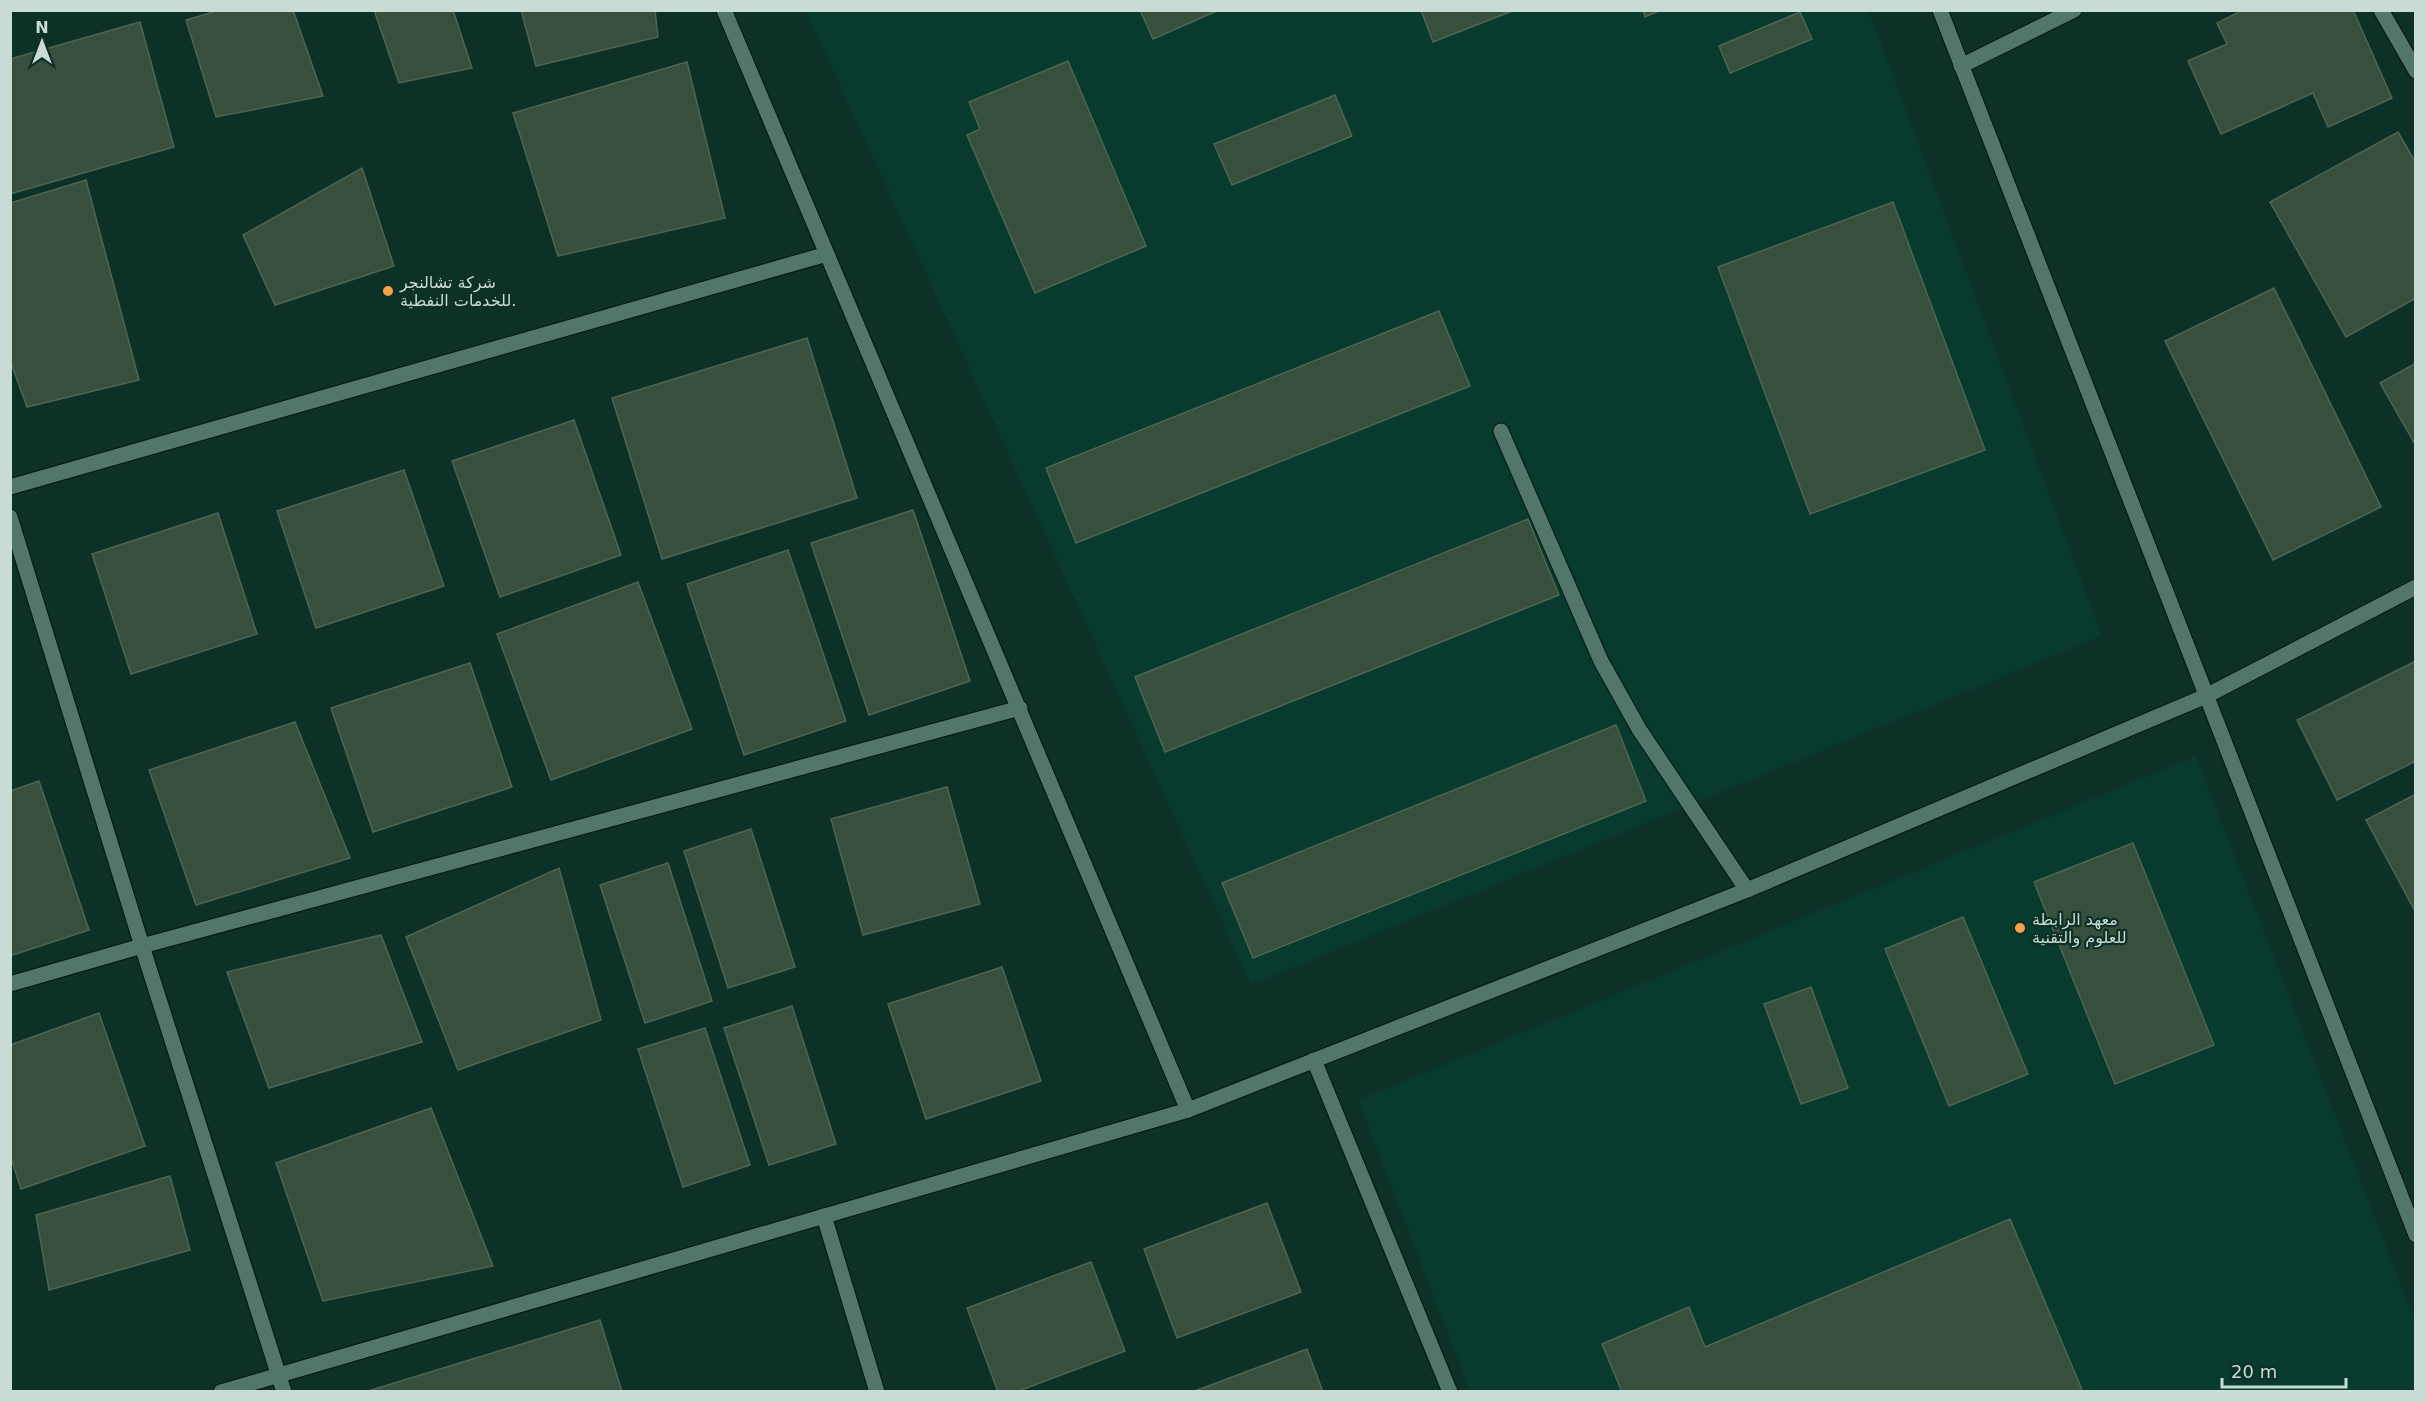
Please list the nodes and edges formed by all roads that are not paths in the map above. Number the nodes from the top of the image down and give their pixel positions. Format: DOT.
graph roads {
  1 [pos="724,10"];
  2 [pos="1940,10"];
  3 [pos="2074,10"];
  4 [pos="2381,10"];
  5 [pos="1961,66"];
  6 [pos="2415,71"];
  7 [pos="827,254"];
  8 [pos="1501,431"];
  9 [pos="10,487"];
  10 [pos="10,517"];
  11 [pos="2415,587"];
  12 [pos="2206,696"];
  13 [pos="1020,708"];
  14 [pos="1747,890"];
  15 [pos="142,946"];
  16 [pos="10,984"];
  17 [pos="1314,1060"];
  18 [pos="1188,1110"];
  19 [pos="824,1216"];
  20 [pos="2415,1235"];
  21 [pos="279,1375"];
  22 [pos="221,1392"];
  23 [pos="284,1392"];
  24 [pos="878,1392"];
  25 [pos="1450,1392"];
  1 -- 7 [label="street"];
  2 -- 5 [label="street"];
  3 -- 5 [label="street"];
  4 -- 6 [label="street"];
  5 -- 12 [label="street"];
  7 -- 9 [label="street"];
  7 -- 13 [label="street"];
  8 -- 14 [label="street"];
  10 -- 15 [label="street"];
  11 -- 12 [label="street"];
  12 -- 14 [label="street"];
  12 -- 20 [label="street"];
  13 -- 15 [label="street"];
  13 -- 18 [label="street"];
  14 -- 17 [label="street"];
  15 -- 16 [label="street"];
  15 -- 21 [label="street"];
  17 -- 18 [label="street"];
  17 -- 25 [label="street"];
  18 -- 19 [label="street"];
  19 -- 21 [label="street"];
  19 -- 24 [label="street"];
  21 -- 22 [label="street"];
  21 -- 23 [label="street"];
}
